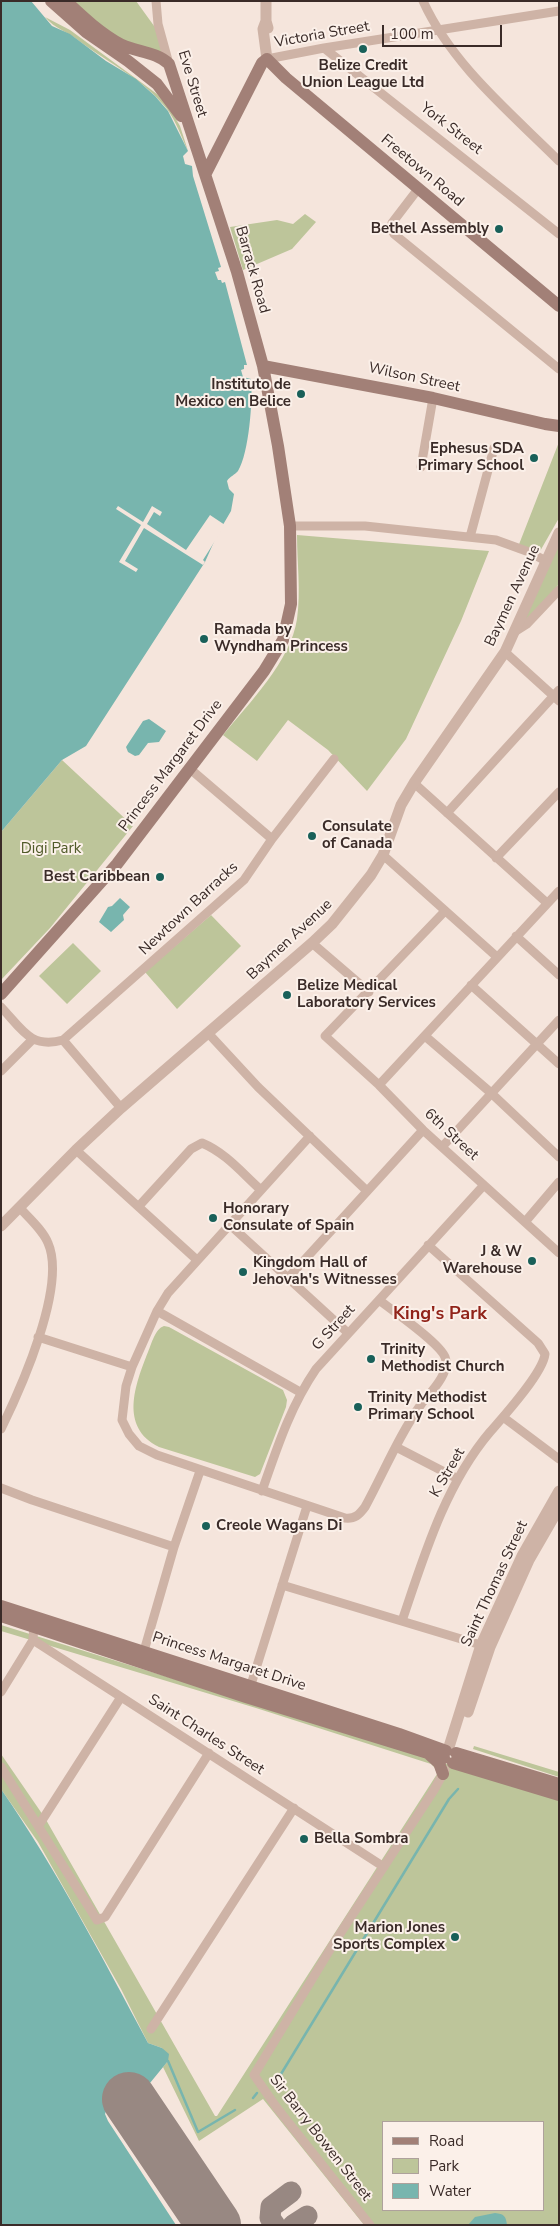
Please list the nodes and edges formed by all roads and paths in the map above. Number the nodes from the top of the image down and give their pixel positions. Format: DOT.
graph roads {
  1 [pos="156,1"];
  2 [pos="266,1"];
  3 [pos="423,1"];
  4 [pos="61,3"];
  5 [pos="559,11"];
  6 [pos="438,30"];
  7 [pos="324,48"];
  8 [pos="267,59"];
  9 [pos="170,68"];
  10 [pos="153,81"];
  11 [pos="187,125"];
  12 [pos="559,161"];
  13 [pos="206,173"];
  14 [pos="418,189"];
  15 [pos="559,234"];
  16 [pos="559,306"];
  17 [pos="263,366"];
  18 [pos="559,369"];
  19 [pos="433,398"];
  20 [pos="559,426"];
  21 [pos="494,448"];
  22 [pos="421,467"];
  23 [pos="290,526"];
  24 [pos="558,536"];
  25 [pos="470,538"];
  26 [pos="546,561"];
  27 [pos="559,590"];
  28 [pos="516,631"];
  29 [pos="505,652"];
  30 [pos="557,695"];
  31 [pos="334,760"];
  32 [pos="189,768"];
  33 [pos="414,783"];
  34 [pos="559,792"];
  35 [pos="447,813"];
  36 [pos="272,839"];
  37 [pos="383,855"];
  38 [pos="496,858"];
  39 [pos="559,891"];
  40 [pos="547,903"];
  41 [pos="445,911"];
  42 [pos="516,936"];
  43 [pos="312,943"];
  44 [pos="497,957"];
  45 [pos="559,975"];
  46 [pos="471,985"];
  47 [pos="369,992"];
  48 [pos="1,994"];
  49 [pos="1,1007"];
  50 [pos="559,1020"];
  51 [pos="208,1033"];
  52 [pos="425,1036"];
  53 [pos="32,1040"];
  54 [pos="63,1040"];
  55 [pos="537,1043"];
  56 [pos="559,1064"];
  57 [pos="1,1071"];
  58 [pos="379,1085"];
  59 [pos="490,1092"];
  60 [pos="121,1108"];
  61 [pos="423,1130"];
  62 [pos="310,1136"];
  63 [pos="442,1147"];
  64 [pos="76,1150"];
  65 [pos="559,1157"];
  66 [pos="559,1182"];
  67 [pos="484,1185"];
  68 [pos="261,1190"];
  69 [pos="367,1191"];
  70 [pos="139,1206"];
  71 [pos="19,1207"];
  72 [pos="525,1222"];
  73 [pos="229,1224"];
  74 [pos="1,1226"];
  75 [pos="428,1245"];
  76 [pos="559,1253"];
  77 [pos="197,1260"];
  78 [pos="288,1278"];
  79 [pos="379,1300"];
  80 [pos="157,1311"];
  81 [pos="348,1333"];
  82 [pos="38,1337"];
  83 [pos="132,1367"];
  84 [pos="300,1392"];
  85 [pos="504,1418"];
  86 [pos="1,1429"];
  87 [pos="396,1447"];
  88 [pos="559,1459"];
  89 [pos="200,1471"];
  90 [pos="458,1479"];
  91 [pos="1,1488"];
  92 [pos="262,1491"];
  93 [pos="559,1491"];
  94 [pos="307,1506"];
  95 [pos="559,1508"];
  96 [pos="174,1547"];
  97 [pos="282,1585"];
  98 [pos="1,1606"];
  99 [pos="500,1613"];
  100 [pos="1,1616"];
  101 [pos="402,1621"];
  102 [pos="34,1622"];
  103 [pos="33,1640"];
  104 [pos="481,1644"];
  105 [pos="144,1651"];
  106 [pos="1,1692"];
  107 [pos="248,1692"];
  108 [pos="121,1697"];
  109 [pos="209,1753"];
  110 [pos="449,1758"];
  111 [pos="1,1767"];
  112 [pos="559,1784"];
  113 [pos="559,1795"];
  114 [pos="294,1808"];
  115 [pos="39,1825"];
  116 [pos="384,1867"];
  117 [pos="151,2028"];
  118 [pos="370,2225"];
  1 -- 9 [label="street, Eve Street"];
  2 -- 8 [label="street"];
  3 -- 6 [label="street"];
  4 -- 9 [label="main road"];
  4 -- 10 [label="main road"];
  5 -- 6 [label="street, Victoria Street"];
  6 -- 7 [label="street, Victoria Street"];
  6 -- 12 [label="street"];
  7 -- 8 [label="street, Victoria Street"];
  7 -- 15 [label="street, York Street"];
  8 -- 13 [label="main road"];
  8 -- 14 [label="main road, Freetown Road"];
  9 -- 10 [label="main road"];
  9 -- 11 [label="main road, Eve Street"];
  10 -- 11 [label="main road"];
  11 -- 13 [label="main road, Eve Street"];
  13 -- 17 [label="main road, Barrack Road"];
  14 -- 16 [label="main road, Freetown Road"];
  14 -- 18 [label="street"];
  17 -- 19 [label="main road, Wilson Street"];
  17 -- 23 [label="main road, Barrack Road"];
  19 -- 20 [label="main road, Wilson Street"];
  19 -- 22 [label="street"];
  21 -- 25 [label="street"];
  23 -- 25 [label="street"];
  23 -- 32 [label="main road, Princess Margaret Drive"];
  24 -- 26 [label="street, Baymen Avenue"];
  25 -- 26 [label="street"];
  26 -- 28 [label="street, Baymen Avenue"];
  27 -- 28 [label="street"];
  28 -- 29 [label="street, Baymen Avenue"];
  29 -- 30 [label="street"];
  29 -- 33 [label="street, Baymen Avenue"];
  30 -- 35 [label="street"];
  31 -- 36 [label="street, Newtown Barracks"];
  32 -- 36 [label="street"];
  32 -- 48 [label="main road, Princess Margaret Drive"];
  33 -- 35 [label="street"];
  33 -- 37 [label="street, Baymen Avenue"];
  34 -- 38 [label="street"];
  35 -- 38 [label="street"];
  36 -- 54 [label="street, Newtown Barracks"];
  37 -- 41 [label="street"];
  37 -- 43 [label="street, Baymen Avenue"];
  38 -- 40 [label="street"];
  39 -- 40 [label="street"];
  40 -- 42 [label="street"];
  41 -- 44 [label="street"];
  41 -- 47 [label="street"];
  42 -- 44 [label="street"];
  42 -- 45 [label="street"];
  43 -- 47 [label="street"];
  43 -- 51 [label="street, Baymen Avenue"];
  44 -- 46 [label="street"];
  46 -- 52 [label="street"];
  46 -- 55 [label="street"];
  47 -- 58 [label="street, 6th Street"];
  49 -- 53 [label="street"];
  50 -- 55 [label="street"];
  51 -- 60 [label="street, Baymen Avenue"];
  51 -- 62 [label="street"];
  52 -- 58 [label="street"];
  52 -- 59 [label="street"];
  53 -- 54 [label="street"];
  53 -- 57 [label="street"];
  54 -- 60 [label="street"];
  55 -- 56 [label="street"];
  55 -- 59 [label="street"];
  58 -- 61 [label="street, 6th Street"];
  59 -- 63 [label="street"];
  59 -- 65 [label="street"];
  60 -- 64 [label="street, Baymen Avenue"];
  61 -- 63 [label="street, 6th Street"];
  61 -- 69 [label="street"];
  62 -- 68 [label="street"];
  62 -- 69 [label="street"];
  63 -- 67 [label="street, 6th Street"];
  64 -- 70 [label="street"];
  64 -- 71 [label="street, Baymen Avenue"];
  66 -- 72 [label="street"];
  67 -- 72 [label="street, 6th Street"];
  67 -- 75 [label="street, G Street"];
  68 -- 70 [label="street"];
  68 -- 73 [label="street"];
  69 -- 78 [label="street"];
  70 -- 77 [label="street"];
  71 -- 74 [label="street, Baymen Avenue"];
  71 -- 82 [label="street"];
  72 -- 76 [label="street, 6th Street"];
  73 -- 77 [label="street"];
  73 -- 78 [label="street"];
  75 -- 79 [label="street, G Street"];
  75 -- 85 [label="street, K Street"];
  77 -- 80 [label="street"];
  78 -- 81 [label="street"];
  79 -- 81 [label="street, G Street"];
  79 -- 87 [label="street"];
  80 -- 83 [label="street"];
  80 -- 84 [label="street"];
  81 -- 84 [label="street, G Street"];
  82 -- 83 [label="street"];
  82 -- 86 [label="street"];
  83 -- 89 [label="street"];
  84 -- 92 [label="street, G Street"];
  85 -- 88 [label="street"];
  85 -- 90 [label="street, K Street"];
  87 -- 90 [label="street"];
  87 -- 94 [label="street"];
  89 -- 92 [label="street"];
  89 -- 96 [label="street"];
  90 -- 101 [label="street, K Street"];
  91 -- 96 [label="street"];
  92 -- 94 [label="street"];
  93 -- 99 [label="street, Saint Thomas Street"];
  94 -- 97 [label="street"];
  95 -- 99 [label="street, Saint Thomas Street"];
  96 -- 105 [label="street"];
  97 -- 101 [label="street"];
  97 -- 107 [label="street"];
  98 -- 102 [label="main road, Princess Margaret Drive"];
  99 -- 104 [label="street, Saint Thomas Street"];
  99 -- 110 [label="street, Saint Thomas Street"];
  100 -- 102 [label="main road, Princess Margaret Drive"];
  101 -- 104 [label="street"];
  102 -- 103 [label="street"];
  102 -- 105 [label="main road, Princess Margaret Drive"];
  102 -- 107 [label="main road, Princess Margaret Drive"];
  103 -- 106 [label="street"];
  103 -- 108 [label="street, Saint Charles Street"];
  104 -- 110 [label="street, Saint Thomas Street"];
  105 -- 107 [label="main road, Princess Margaret Drive"];
  107 -- 110 [label="main road, Princess Margaret Drive"];
  107 -- 110 [label="main road, Princess Margaret Drive"];
  108 -- 109 [label="street, Saint Charles Street"];
  108 -- 115 [label="street"];
  109 -- 114 [label="street, Saint Charles Street"];
  109 -- 115 [label="street"];
  110 -- 112 [label="main road, Princess Margaret Drive"];
  110 -- 113 [label="main road, Princess Margaret Drive"];
  110 -- 116 [label="street, Sir Barry Bowen Street"];
  111 -- 115 [label="street"];
  114 -- 116 [label="street, Saint Charles Street"];
  114 -- 117 [label="street"];
  116 -- 118 [label="street, Sir Barry Bowen Street"];
}
